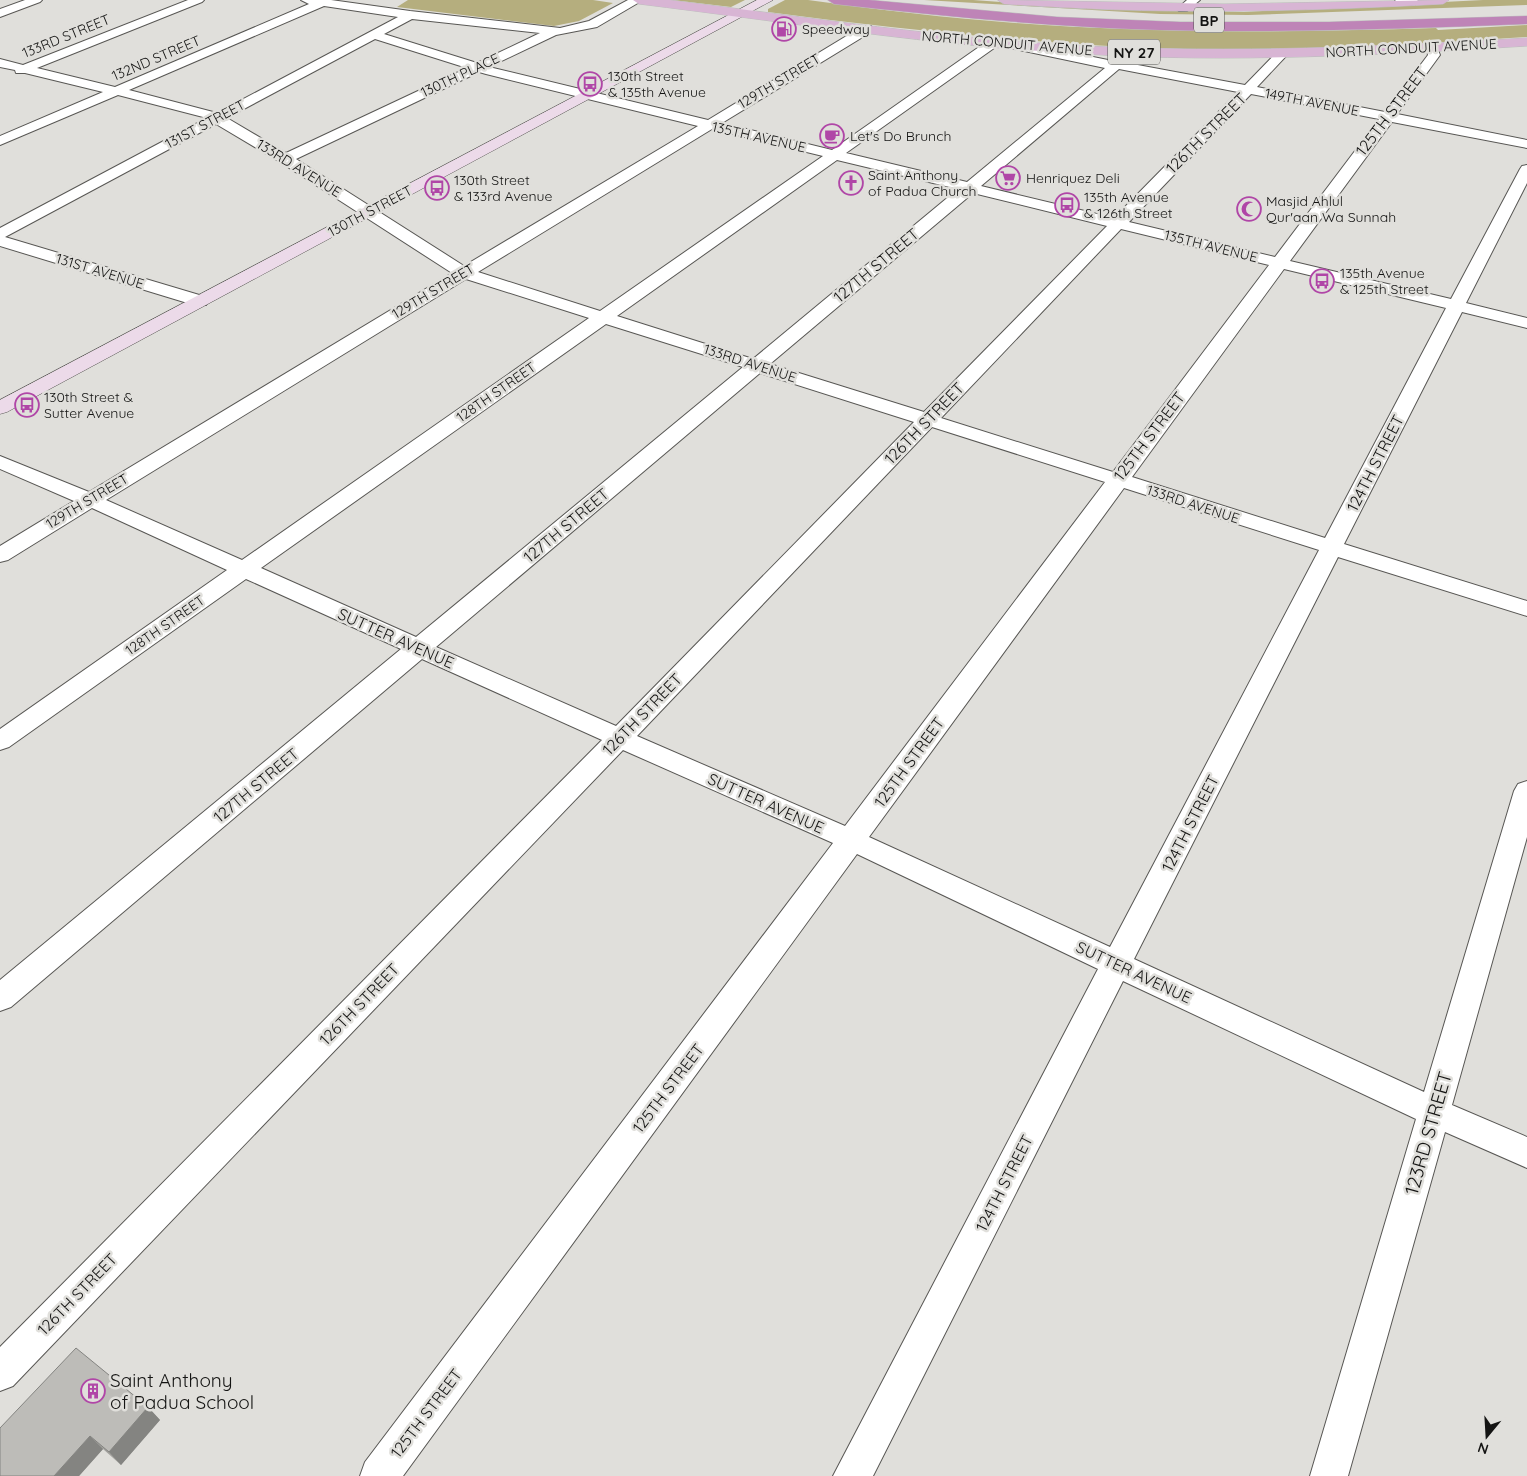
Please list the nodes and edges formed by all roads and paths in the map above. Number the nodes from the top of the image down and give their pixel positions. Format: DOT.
graph roads {
  1 [pos="36,0"];
  2 [pos="198,0"];
  3 [pos="306,0"];
  4 [pos="638,0"];
  5 [pos="767,0"];
  6 [pos="834,0"];
  7 [pos="892,0"];
  8 [pos="1004,0"];
  9 [pos="1194,0"];
  10 [pos="1443,0"];
  11 [pos="1407,1"];
  12 [pos="323,2"];
  13 [pos="1052,2"];
  14 [pos="0,3"];
  15 [pos="1331,3"];
  16 [pos="20,6"];
  17 [pos="1184,9"];
  18 [pos="0,13"];
  19 [pos="743,13"];
  20 [pos="1527,13"];
  21 [pos="410,15"];
  22 [pos="1527,20"];
  23 [pos="1527,24"];
  24 [pos="1356,26"];
  25 [pos="867,29"];
  26 [pos="553,32"];
  27 [pos="373,34"];
  28 [pos="1527,42"];
  29 [pos="1001,44"];
  30 [pos="1432,48"];
  31 [pos="1282,54"];
  32 [pos="1124,59"];
  33 [pos="24,68"];
  34 [pos="476,68"];
  35 [pos="3,69"];
  36 [pos="1249,90"];
  37 [pos="118,91"];
  38 [pos="586,96"];
  39 [pos="1387,116"];
  40 [pos="216,117"];
  41 [pos="707,124"];
  42 [pos="0,141"];
  43 [pos="1527,144"];
  44 [pos="832,154"];
  45 [pos="285,159"];
  46 [pos="1527,169"];
  47 [pos="969,187"];
  48 [pos="367,212"];
  49 [pos="1116,224"];
  50 [pos="0,234"];
  51 [pos="0,241"];
  52 [pos="1279,262"];
  53 [pos="463,272"];
  54 [pos="200,302"];
  55 [pos="1457,305"];
  56 [pos="602,317"];
  57 [pos="1527,323"];
  58 [pos="756,366"];
  59 [pos="0,408"];
  60 [pos="928,420"];
  61 [pos="0,462"];
  62 [pos="1117,480"];
  63 [pos="90,500"];
  64 [pos="1331,547"];
  65 [pos="0,555"];
  66 [pos="244,570"];
  67 [pos="1527,609"];
  68 [pos="420,649"];
  69 [pos="619,738"];
  70 [pos="0,741"];
  71 [pos="1527,790"];
  72 [pos="851,840"];
  73 [pos="1117,964"];
  74 [pos="0,998"];
  75 [pos="1434,1112"];
  76 [pos="1527,1153"];
  77 [pos="0,1373"];
  78 [pos="379,1476"];
  79 [pos="852,1476"];
  80 [pos="1329,1476"];
  1 -- 16 [label="street"];
  2 -- 33 [label="street, 133RD STREET"];
  3 -- 12 [label="street"];
  4 -- 19 [label="main road, NORTH CONDUIT AVENUE / NY 27"];
  4 -- 26 [label="street, 130TH PLACE"];
  5 -- 19 [label="street, 130TH STREET"];
  6 -- 24 [label="highway, BP"];
  7 -- 20 [label="highway, BP"];
  8 -- 13 [label="main road"];
  9 -- 17 [label="street"];
  10 -- 11 [label="main road"];
  11 -- 15 [label="main road"];
  12 -- 21 [label="street"];
  12 -- 37 [label="street, 132ND STREET"];
  13 -- 17 [label="main road"];
  14 -- 16 [label="street"];
  15 -- 17 [label="main road"];
  16 -- 18 [label="street"];
  19 -- 25 [label="main road, NORTH CONDUIT AVENUE / NY 27"];
  19 -- 38 [label="street, 130TH STREET"];
  21 -- 26 [label="street"];
  21 -- 27 [label="street, 131ST STREET"];
  22 -- 24 [label="highway, BP"];
  23 -- 24 [label="highway"];
  25 -- 29 [label="main road, NORTH CONDUIT AVENUE / NY 27"];
  25 -- 41 [label="street, 129TH STREET"];
  26 -- 34 [label="street, 130TH PLACE"];
  27 -- 34 [label="street, 135TH AVENUE"];
  27 -- 40 [label="street, 131ST STREET"];
  28 -- 30 [label="main road, NORTH CONDUIT AVENUE / NY 27"];
  29 -- 32 [label="main road, NORTH CONDUIT AVENUE / NY 27"];
  29 -- 32 [label="street, 149TH AVENUE"];
  29 -- 44 [label="street, 128TH STREET"];
  30 -- 31 [label="main road, NORTH CONDUIT AVENUE / NY 27"];
  30 -- 39 [label="street, 125TH STREET"];
  31 -- 32 [label="main road, NORTH CONDUIT AVENUE / NY 27"];
  31 -- 36 [label="street, 126TH STREET"];
  32 -- 36 [label="street, 149TH AVENUE"];
  32 -- 47 [label="street, 127TH STREET"];
  33 -- 35 [label="street, 133RD AVENUE"];
  33 -- 37 [label="street, 133RD AVENUE"];
  34 -- 38 [label="street, 135TH AVENUE"];
  34 -- 45 [label="street, 130TH PLACE"];
  36 -- 39 [label="street, 149TH AVENUE"];
  36 -- 49 [label="street, 126TH STREET"];
  37 -- 40 [label="street, 133RD AVENUE"];
  37 -- 42 [label="street, 132ND STREET"];
  38 -- 41 [label="street, 135TH AVENUE"];
  38 -- 48 [label="street, 130TH STREET"];
  39 -- 43 [label="street, 149TH AVENUE"];
  39 -- 52 [label="street, 125TH STREET"];
  40 -- 45 [label="street, 133RD AVENUE"];
  40 -- 50 [label="street, 131ST STREET"];
  41 -- 44 [label="street, 135TH AVENUE"];
  41 -- 53 [label="street, 129TH STREET"];
  44 -- 47 [label="street, 135TH AVENUE"];
  44 -- 56 [label="street, 128TH STREET"];
  45 -- 48 [label="street, 133RD AVENUE"];
  46 -- 55 [label="street, 124TH STREET"];
  47 -- 49 [label="street, 135TH AVENUE"];
  47 -- 58 [label="street, 127TH STREET"];
  48 -- 53 [label="street, 133RD AVENUE"];
  48 -- 54 [label="street, 130TH STREET"];
  49 -- 52 [label="street, 135TH AVENUE"];
  49 -- 60 [label="street, 126TH STREET"];
  51 -- 54 [label="street, 131ST AVENUE"];
  52 -- 55 [label="street, 135TH AVENUE"];
  52 -- 62 [label="street, 125TH STREET"];
  53 -- 56 [label="street, 133RD AVENUE"];
  53 -- 63 [label="street, 129TH STREET"];
  54 -- 59 [label="street, 130TH STREET"];
  55 -- 57 [label="street, 135TH AVENUE"];
  55 -- 64 [label="street, 124TH STREET"];
  56 -- 58 [label="street, 133RD AVENUE"];
  56 -- 66 [label="street, 128TH STREET"];
  58 -- 60 [label="street, 133RD AVENUE"];
  58 -- 68 [label="street, 127TH STREET"];
  60 -- 62 [label="street, 133RD AVENUE"];
  60 -- 69 [label="street, 126TH STREET"];
  61 -- 63 [label="street, SUTTER AVENUE"];
  62 -- 64 [label="street, 133RD AVENUE"];
  62 -- 72 [label="street, 125TH STREET"];
  63 -- 65 [label="street, 129TH STREET"];
  63 -- 66 [label="street, SUTTER AVENUE"];
  64 -- 67 [label="street, 133RD AVENUE"];
  64 -- 73 [label="street, 124TH STREET"];
  66 -- 68 [label="street, SUTTER AVENUE"];
  66 -- 70 [label="street, 128TH STREET"];
  68 -- 69 [label="street, SUTTER AVENUE"];
  68 -- 74 [label="street, 127TH STREET"];
  69 -- 72 [label="street, SUTTER AVENUE"];
  69 -- 77 [label="street, 126TH STREET"];
  71 -- 75 [label="street, 123RD STREET"];
  72 -- 73 [label="street, SUTTER AVENUE"];
  72 -- 78 [label="street, 125TH STREET"];
  73 -- 75 [label="street, SUTTER AVENUE"];
  73 -- 79 [label="street, 124TH STREET"];
  75 -- 76 [label="street, SUTTER AVENUE"];
  75 -- 80 [label="street, 123RD STREET"];
}
